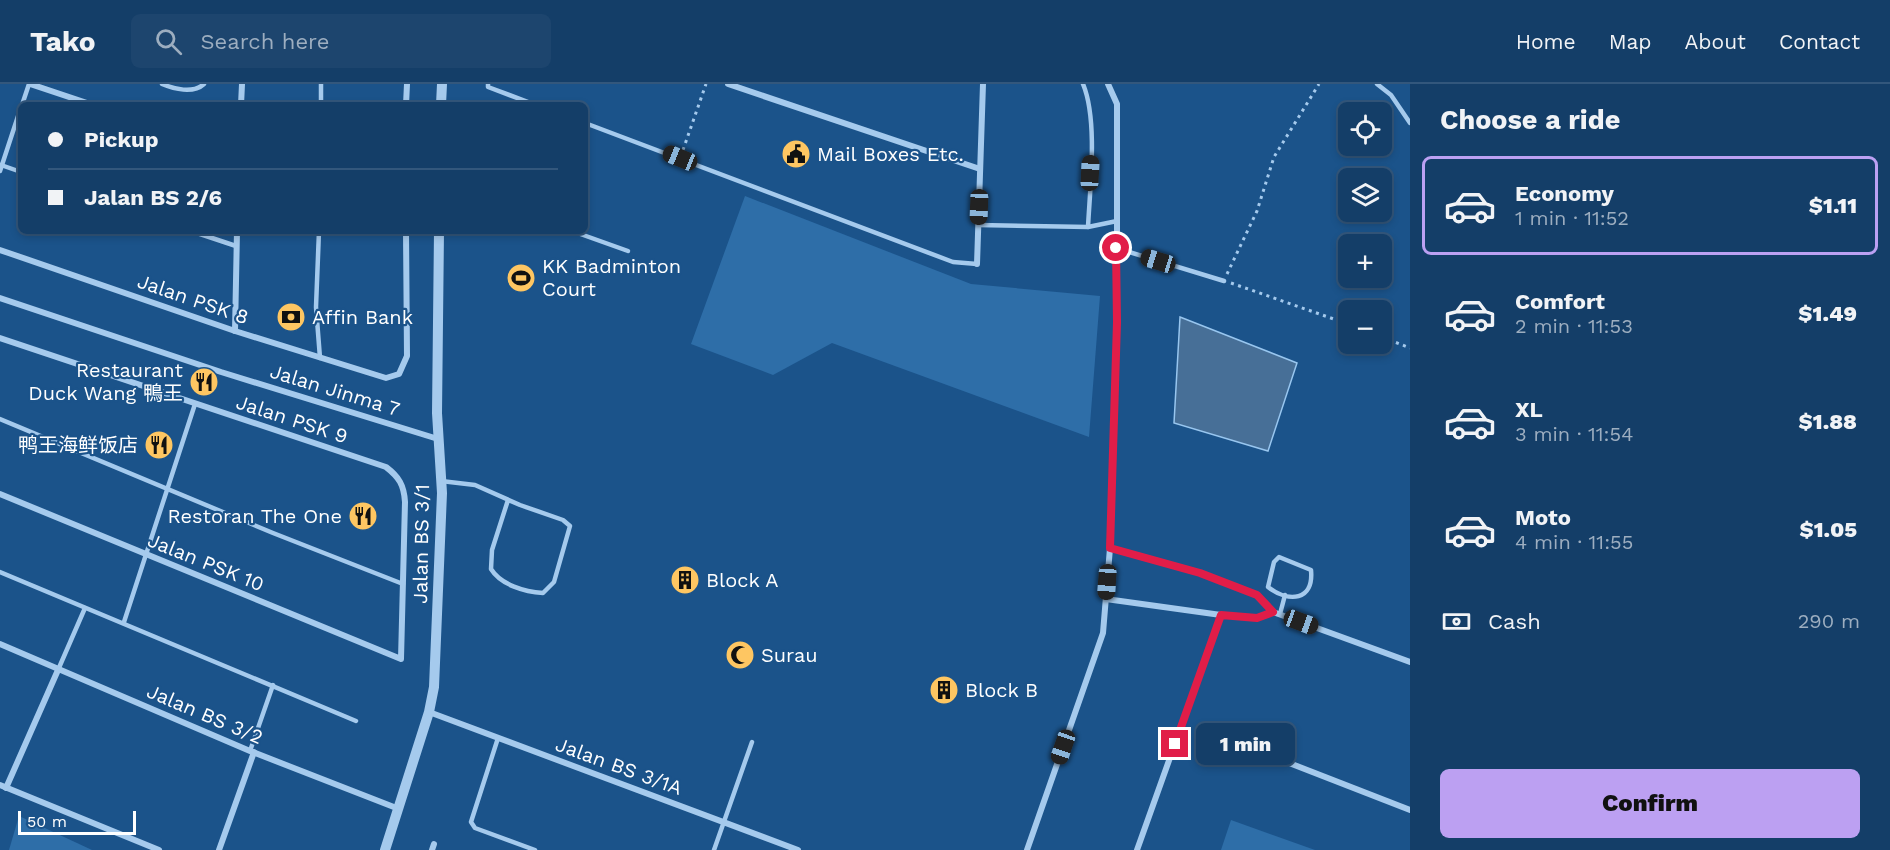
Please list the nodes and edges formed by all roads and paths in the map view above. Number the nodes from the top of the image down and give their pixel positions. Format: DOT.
graph roads {
  1 [pos="29,84"];
  2 [pos="162,84"];
  3 [pos="204,84"];
  4 [pos="242,84"];
  5 [pos="321,84"];
  6 [pos="407,84"];
  7 [pos="442,84"];
  8 [pos="488,84"];
  9 [pos="706,84"];
  10 [pos="728,84"];
  11 [pos="983,84"];
  12 [pos="1083,84"];
  13 [pos="1108,84"];
  14 [pos="1318,84"];
  15 [pos="1377,84"];
  16 [pos="22,102"];
  17 [pos="84,102"];
  18 [pos="242,102"];
  19 [pos="321,102"];
  20 [pos="406,102"];
  21 [pos="441,102"];
  22 [pos="528,102"];
  23 [pos="18,115"];
  24 [pos="1410,123"];
  25 [pos="588,124"];
  26 [pos="680,158"];
  27 [pos="1,167"];
  28 [pos="980,169"];
  29 [pos="18,171"];
  30 [pos="1117,221"];
  31 [pos="978,225"];
  32 [pos="1088,227"];
  33 [pos="200,234"];
  34 [pos="237,234"];
  35 [pos="319,234"];
  36 [pos="406,234"];
  37 [pos="439,234"];
  38 [pos="580,234"];
  39 [pos="236,246"];
  40 [pos="1116,248"];
  41 [pos="0,250"];
  42 [pos="628,251"];
  43 [pos="977,264"];
  44 [pos="1224,281"];
  45 [pos="0,298"];
  46 [pos="1338,321"];
  47 [pos="235,331"];
  48 [pos="0,338"];
  49 [pos="1392,341"];
  50 [pos="1410,348"];
  51 [pos="320,358"];
  52 [pos="195,404"];
  53 [pos="0,419"];
  54 [pos="438,439"];
  55 [pos="441,481"];
  56 [pos="166,489"];
  57 [pos="0,494"];
  58 [pos="508,500"];
  59 [pos="1110,548"];
  60 [pos="144,555"];
  61 [pos="0,573"];
  62 [pos="403,584"];
  63 [pos="1285,595"];
  64 [pos="1106,599"];
  65 [pos="85,608"];
  66 [pos="1276,613"];
  67 [pos="1221,615"];
  68 [pos="124,622"];
  69 [pos="0,644"];
  70 [pos="401,659"];
  71 [pos="1410,662"];
  72 [pos="58,670"];
  73 [pos="273,685"];
  74 [pos="429,712"];
  75 [pos="356,721"];
  76 [pos="498,738"];
  77 [pos="752,742"];
  78 [pos="252,752"];
  79 [pos="1284,761"];
  80 [pos="3,787"];
  81 [pos="399,809"];
  82 [pos="1410,810"];
  83 [pos="725,823"];
  84 [pos="159,850"];
  85 [pos="219,850"];
  86 [pos="385,850"];
  87 [pos="535,850"];
  88 [pos="714,850"];
  89 [pos="798,850"];
  90 [pos="1027,850"];
  91 [pos="1137,850"];
  1 -- 16 [label="lane"];
  1 -- 17 [label="street"];
  2 -- 3 [label="lane"];
  4 -- 18 [label="street"];
  5 -- 19 [label="lane"];
  6 -- 20 [label="street"];
  7 -- 21 [label="street"];
  8 -- 22 [label="lane"];
  9 -- 26 [label="path"];
  10 -- 28 [label="street"];
  11 -- 28 [label="street"];
  12 -- 32 [label="lane"];
  13 -- 30 [label="street"];
  14 -- 44 [label="path"];
  15 -- 24 [label="lane"];
  23 -- 27 [label="lane"];
  25 -- 26 [label="lane"];
  26 -- 43 [label="lane"];
  27 -- 29 [label="lane"];
  28 -- 31 [label="street"];
  30 -- 32 [label="lane"];
  30 -- 40 [label="street"];
  31 -- 32 [label="lane"];
  31 -- 43 [label="street"];
  33 -- 39 [label="lane"];
  34 -- 39 [label="street"];
  35 -- 51 [label="lane"];
  36 -- 51 [label="street, Jalan PSK 8"];
  37 -- 54 [label="street, Jalan BS 3/1"];
  38 -- 42 [label="lane"];
  39 -- 47 [label="street"];
  40 -- 44 [label="lane"];
  40 -- 59 [label="street"];
  41 -- 47 [label="street, Jalan PSK 8"];
  44 -- 46 [label="path"];
  45 -- 54 [label="street, Jalan Jinma 7"];
  47 -- 51 [label="street, Jalan PSK 8"];
  48 -- 52 [label="street, Jalan PSK 9"];
  49 -- 50 [label="path"];
  52 -- 56 [label="lane"];
  52 -- 62 [label="street, Jalan PSK 9"];
  53 -- 56 [label="lane"];
  54 -- 55 [label="street, Jalan BS 3/1"];
  55 -- 58 [label="lane"];
  55 -- 74 [label="street, Jalan BS 3/1"];
  56 -- 60 [label="lane"];
  56 -- 62 [label="lane"];
  57 -- 60 [label="street, Jalan PSK 10"];
  58 -- 58 [label="lane"];
  59 -- 64 [label="street"];
  59 -- 66 [label="street"];
  60 -- 68 [label="lane"];
  60 -- 70 [label="street, Jalan PSK 10"];
  61 -- 65 [label="lane"];
  62 -- 70 [label="street, Jalan PSK 9"];
  63 -- 63 [label="lane"];
  63 -- 66 [label="lane"];
  64 -- 67 [label="street"];
  64 -- 90 [label="street"];
  65 -- 68 [label="lane"];
  65 -- 72 [label="lane"];
  66 -- 67 [label="street"];
  66 -- 71 [label="street"];
  67 -- 91 [label="street"];
  68 -- 73 [label="lane"];
  69 -- 72 [label="street, Jalan BS 3/2"];
  72 -- 78 [label="street, Jalan BS 3/2"];
  72 -- 80 [label="street"];
  73 -- 75 [label="lane"];
  73 -- 78 [label="lane"];
  74 -- 76 [label="street, Jalan BS 3/1A"];
  74 -- 81 [label="street, Jalan BS 3/1"];
  76 -- 83 [label="street, Jalan BS 3/1A"];
  76 -- 87 [label="lane"];
  77 -- 83 [label="lane"];
  78 -- 81 [label="street, Jalan BS 3/2"];
  78 -- 85 [label="street"];
  79 -- 82 [label="street"];
  80 -- 84 [label="street"];
  81 -- 86 [label="street, Jalan BS 3/1"];
  83 -- 88 [label="lane"];
  83 -- 89 [label="street, Jalan BS 3/1A"];
}
